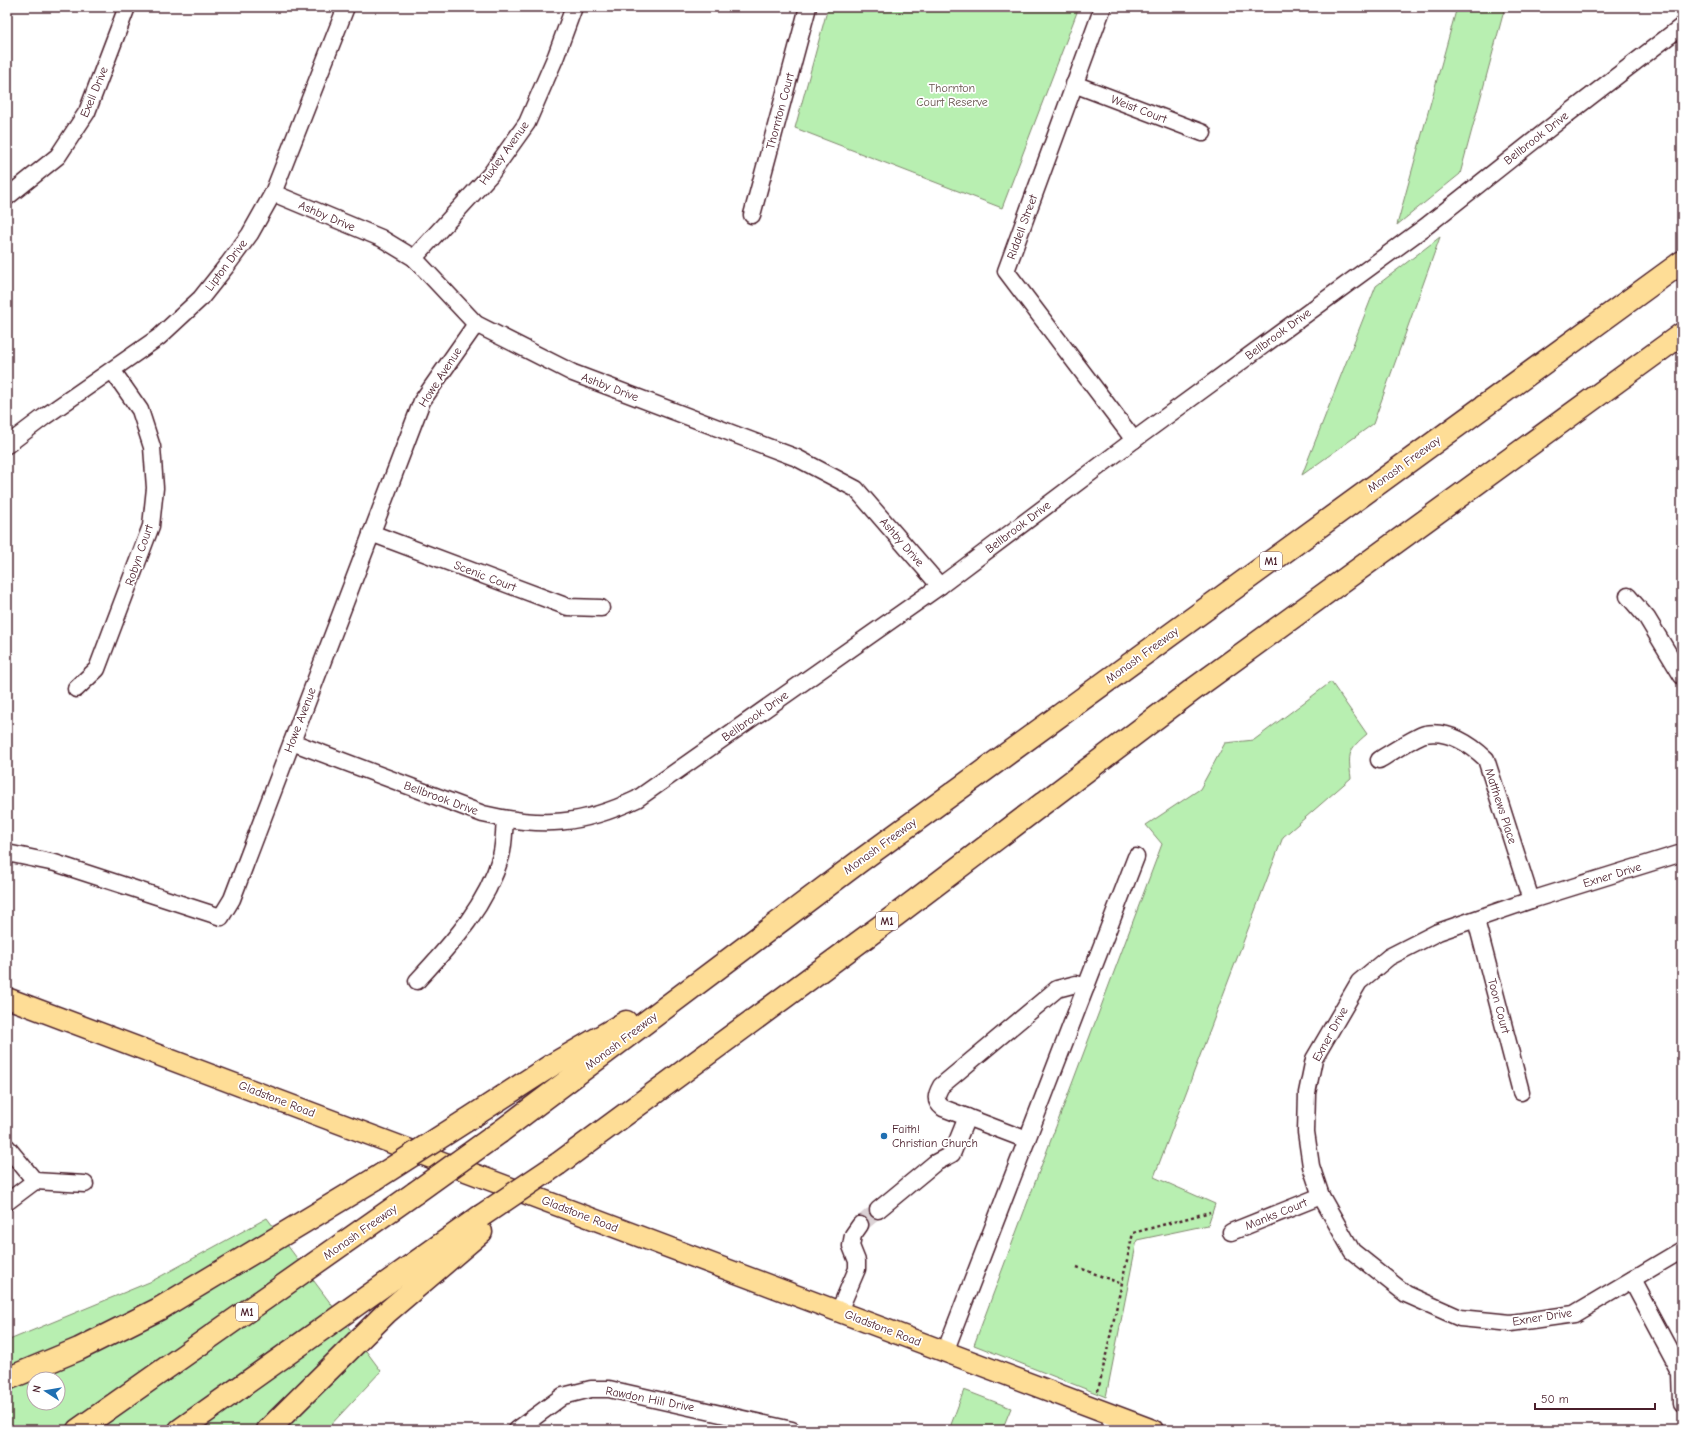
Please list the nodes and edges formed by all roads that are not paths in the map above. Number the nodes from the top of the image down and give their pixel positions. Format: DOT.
graph roads {
  1 [pos="127,7"];
  2 [pos="346,7"];
  3 [pos="574,7"];
  4 [pos="808,7"];
  5 [pos="1103,7"];
  6 [pos="1682,26"];
  7 [pos="1074,84"];
  8 [pos="1203,133"];
  9 [pos="273,193"];
  10 [pos="7,197"];
  11 [pos="752,214"];
  12 [pos="414,258"];
  13 [pos="1682,262"];
  14 [pos="476,324"];
  15 [pos="1682,334"];
  16 [pos="112,370"];
  17 [pos="1134,440"];
  18 [pos="7,445"];
  19 [pos="371,533"];
  20 [pos="940,586"];
  21 [pos="1628,596"];
  22 [pos="601,608"];
  23 [pos="1682,676"];
  24 [pos="76,689"];
  25 [pos="292,742"];
  26 [pos="1379,760"];
  27 [pos="505,819"];
  28 [pos="7,853"];
  29 [pos="1682,853"];
  30 [pos="1136,857"];
  31 [pos="1531,900"];
  32 [pos="1476,920"];
  33 [pos="718,968"];
  34 [pos="417,981"];
  35 [pos="1086,987"];
  36 [pos="7,998"];
  37 [pos="1521,1092"];
  38 [pos="967,1117"];
  39 [pos="1027,1140"];
  40 [pos="7,1147"];
  41 [pos="35,1181"];
  42 [pos="85,1184"];
  43 [pos="1321,1196"];
  44 [pos="7,1202"];
  45 [pos="878,1210"];
  46 [pos="486,1220"];
  47 [pos="860,1225"];
  48 [pos="1231,1232"];
  49 [pos="1682,1250"];
  50 [pos="1632,1280"];
  51 [pos="839,1311"];
  52 [pos="945,1352"];
  53 [pos="7,1379"];
  54 [pos="1682,1404"];
  55 [pos="1111,1423"];
  56 [pos="750,1425"];
  57 [pos="78,1430"];
  58 [pos="180,1430"];
  59 [pos="268,1430"];
  60 [pos="517,1430"];
  61 [pos="792,1430"];
  62 [pos="1153,1430"];
  1 -- 10 [label="street, Exell Drive"];
  2 -- 9 [label="street, Lipton Drive"];
  3 -- 12 [label="street, Huxley Avenue"];
  4 -- 11 [label="street, Thornton Court"];
  5 -- 7 [label="street, Riddell Street"];
  6 -- 17 [label="street, Bellbrook Drive"];
  7 -- 8 [label="street, Weist Court"];
  7 -- 17 [label="street, Riddell Street"];
  9 -- 12 [label="street, Ashby Drive"];
  9 -- 16 [label="street, Lipton Drive"];
  12 -- 14 [label="street, Ashby Drive"];
  13 -- 33 [label="highway, Monash Freeway / M1"];
  14 -- 19 [label="street, Howe Avenue"];
  14 -- 20 [label="street, Ashby Drive"];
  15 -- 46 [label="highway, M1, bridge"];
  16 -- 18 [label="street, Lipton Drive"];
  16 -- 24 [label="street, Robyn Court"];
  17 -- 20 [label="street, Bellbrook Drive"];
  19 -- 22 [label="street, Scenic Court"];
  19 -- 25 [label="street, Howe Avenue"];
  20 -- 27 [label="street, Bellbrook Drive"];
  21 -- 23 [label="street"];
  25 -- 27 [label="street, Bellbrook Drive"];
  25 -- 28 [label="street, Howe Avenue"];
  26 -- 31 [label="street, Matthews Place"];
  27 -- 34 [label="street"];
  29 -- 31 [label="street, Exner Drive"];
  30 -- 35 [label="street"];
  31 -- 32 [label="street, Exner Drive"];
  32 -- 37 [label="street, Toon Court"];
  32 -- 43 [label="street, Exner Drive"];
  33 -- 53 [label="highway, bridge"];
  33 -- 57 [label="highway, Monash Freeway / M1, bridge"];
  35 -- 38 [label="street"];
  35 -- 39 [label="street"];
  36 -- 51 [label="main road, Gladstone Road"];
  38 -- 39 [label="street"];
  38 -- 45 [label="street"];
  39 -- 52 [label="street"];
  40 -- 41 [label="street"];
  41 -- 42 [label="street"];
  41 -- 44 [label="street"];
  43 -- 48 [label="street, Manks Court"];
  43 -- 50 [label="street, Exner Drive"];
  46 -- 58 [label="highway"];
  46 -- 59 [label="highway"];
  47 -- 51 [label="street"];
  49 -- 50 [label="street, Exner Drive"];
  50 -- 54 [label="street"];
  51 -- 52 [label="main road, Gladstone Road"];
  52 -- 55 [label="main road, Gladstone Road"];
  55 -- 62 [label="main road, Gladstone Road"];
  56 -- 60 [label="street, Rawdon Hill Drive"];
  56 -- 61 [label="street, Rawdon Hill Drive"];
}
